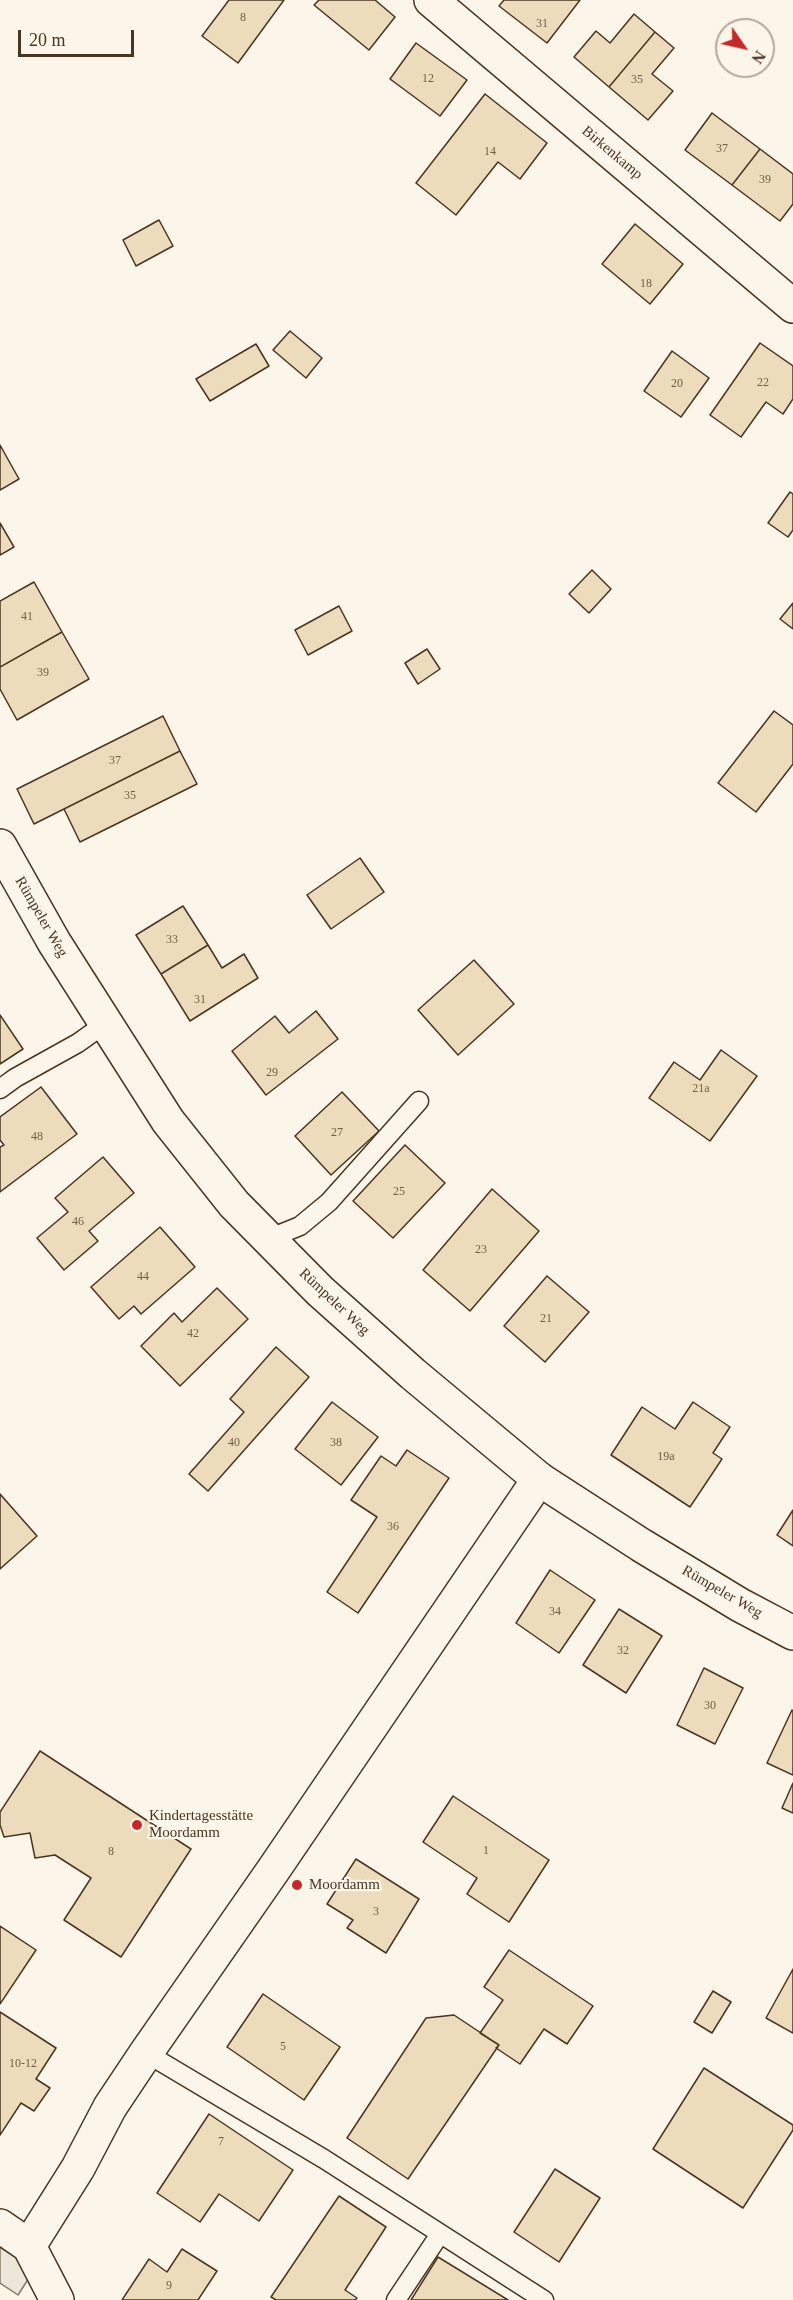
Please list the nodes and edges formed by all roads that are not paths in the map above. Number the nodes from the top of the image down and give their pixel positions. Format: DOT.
graph roads {
  1 [pos="430,0"];
  2 [pos="793,306"];
  3 [pos="0,846"];
  4 [pos="106,1023"];
  5 [pos="0,1089"];
  6 [pos="419,1101"];
  7 [pos="268,1239"];
  8 [pos="538,1479"];
  9 [pos="793,1633"];
  10 [pos="146,2053"];
  11 [pos="0,2226"];
  12 [pos="440,2234"];
  13 [pos="29,2246"];
  14 [pos="57,2300"];
  15 [pos="396,2300"];
  16 [pos="544,2300"];
  1 -- 2 [label="street, Birkenkamp"];
  3 -- 4 [label="street, Rümpeler Weg"];
  4 -- 5 [label="lane"];
  4 -- 7 [label="street, Rümpeler Weg"];
  6 -- 7 [label="lane"];
  7 -- 8 [label="street, Rümpeler Weg"];
  8 -- 9 [label="street, Rümpeler Weg"];
  8 -- 10 [label="street"];
  10 -- 12 [label="lane"];
  10 -- 13 [label="street"];
  11 -- 13 [label="street"];
  12 -- 15 [label="lane"];
  12 -- 16 [label="lane"];
  13 -- 14 [label="street"];
}
